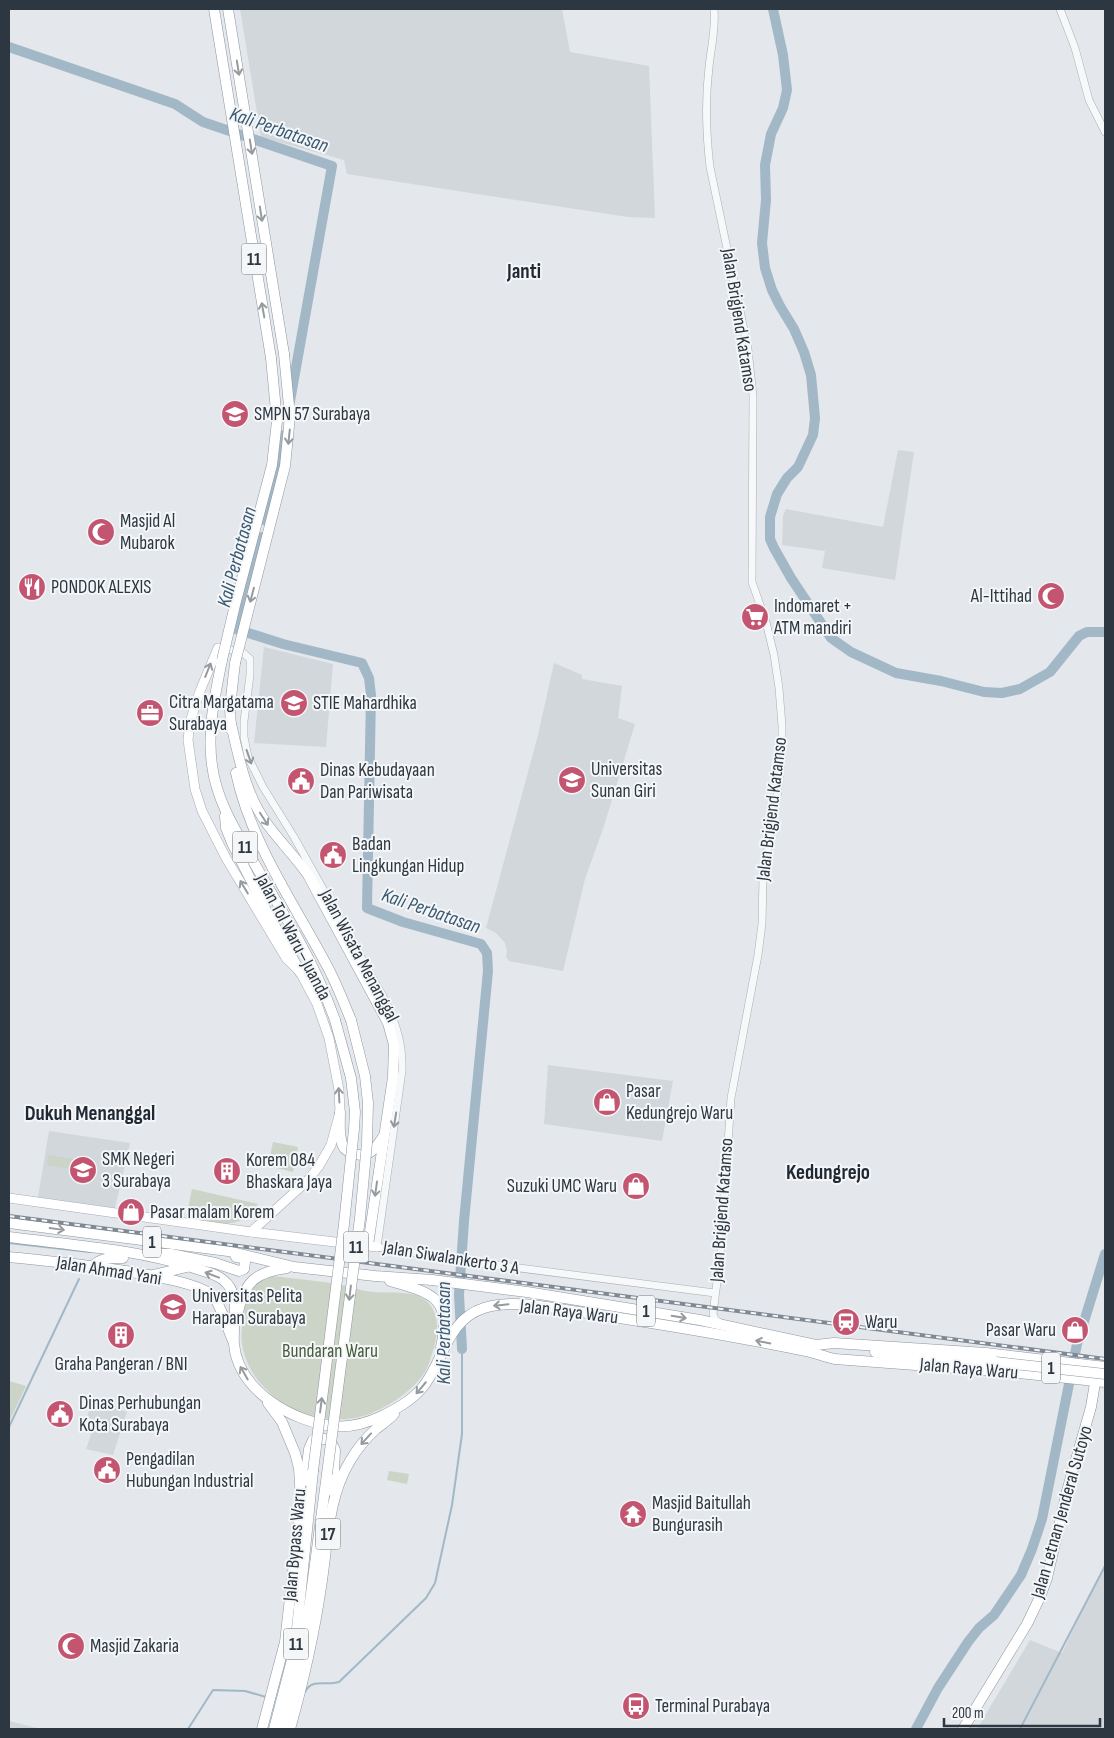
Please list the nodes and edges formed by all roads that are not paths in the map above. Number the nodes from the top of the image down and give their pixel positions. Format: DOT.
graph roads {
  1 [pos="214,9"];
  2 [pos="228,9"];
  3 [pos="714,9"];
  4 [pos="1060,9"];
  5 [pos="1105,132"];
  6 [pos="218,648"];
  7 [pos="230,724"];
  8 [pos="225,812"];
  9 [pos="300,972"];
  10 [pos="340,1112"];
  11 [pos="385,1131"];
  12 [pos="9,1198"];
  13 [pos="9,1223"];
  14 [pos="250,1232"];
  15 [pos="9,1237"];
  16 [pos="372,1246"];
  17 [pos="201,1249"];
  18 [pos="138,1255"];
  19 [pos="9,1257"];
  20 [pos="153,1258"];
  21 [pos="188,1266"];
  22 [pos="92,1267"];
  23 [pos="294,1267"];
  24 [pos="151,1276"];
  25 [pos="375,1276"];
  26 [pos="715,1293"];
  27 [pos="713,1314"];
  28 [pos="700,1320"];
  29 [pos="722,1324"];
  30 [pos="234,1330"];
  31 [pos="234,1344"];
  32 [pos="813,1348"];
  33 [pos="435,1365"];
  34 [pos="1093,1365"];
  35 [pos="1105,1374"];
  36 [pos="1089,1381"];
  37 [pos="1105,1389"];
  38 [pos="261,1394"];
  39 [pos="402,1406"];
  40 [pos="1091,1407"];
  41 [pos="261,1408"];
  42 [pos="301,1501"];
  43 [pos="331,1515"];
  44 [pos="287,1689"];
  45 [pos="283,1702"];
  46 [pos="262,1729"];
  47 [pos="266,1729"];
  48 [pos="274,1729"];
  49 [pos="283,1729"];
  50 [pos="290,1729"];
  51 [pos="963,1729"];
  8 -- 1 [label="highway, Jalan Tol Waru–Juanda / 11, one-way, bridge"];
  2 -- 7 [label="highway, Jalan Tol Waru–Juanda / 11, one-way, bridge"];
  3 -- 26 [label="street, Jalan Brigjend Katamso"];
  4 -- 5 [label="street"];
  9 -- 6 [label="main road, one-way"];
  6 -- 16 [label="street, Jalan Wisata Menanggal, one-way"];
  7 -- 11 [label="highway, one-way"];
  7 -- 44 [label="highway, Jalan Tol Waru–Juanda / 11, one-way, bridge"];
  8 -- 9 [label="highway"];
  44 -- 8 [label="highway, Jalan Tol Waru–Juanda / 11, one-way, bridge"];
  10 -- 9 [label="main road, one-way"];
  10 -- 11 [label="highway"];
  10 -- 14 [label="main road"];
  11 -- 16 [label="highway, one-way"];
  12 -- 14 [label="main road, Jalan Siwalankerto 3 A"];
  13 -- 17 [label="highway, 1, one-way"];
  14 -- 16 [label="main road, Jalan Siwalankerto 3 A"];
  15 -- 18 [label="highway, 1"];
  16 -- 26 [label="street, Jalan Siwalankerto 3 A"];
  17 -- 18 [label="highway"];
  17 -- 23 [label="highway, 1"];
  18 -- 20 [label="highway, 1"];
  19 -- 22 [label="highway, Jalan Ahmad Yani / 1"];
  20 -- 21 [label="highway, 1"];
  20 -- 22 [label="highway"];
  21 -- 24 [label="highway"];
  30 -- 21 [label="highway, 1, one-way"];
  22 -- 24 [label="highway, Jalan Ahmad Yani / 1"];
  23 -- 25 [label="highway, Jalan Raya Waru / 1"];
  23 -- 30 [label="highway, 1"];
  24 -- 31 [label="highway, Jalan Ahmad Yani / 1"];
  25 -- 28 [label="highway, Jalan Raya Waru / 1, one-way"];
  25 -- 33 [label="highway"];
  26 -- 27 [label="street, Jalan Brigjend Katamso"];
  27 -- 28 [label="street"];
  27 -- 29 [label="street"];
  28 -- 29 [label="highway, Jalan Raya Waru / 1"];
  29 -- 32 [label="highway, Jalan Raya Waru / 1"];
  30 -- 31 [label="highway, Jalan Raya Waru / 1"];
  38 -- 31 [label="highway, Jalan Raya Waru / 1, one-way"];
  32 -- 33 [label="highway, Jalan Raya Waru / 1, one-way"];
  32 -- 34 [label="highway, Jalan Raya Waru"];
  32 -- 35 [label="highway, 1, bridge"];
  32 -- 36 [label="highway, Jalan Raya Waru"];
  33 -- 39 [label="highway, Jalan Raya Waru / 1, one-way"];
  34 -- 36 [label="highway, Jalan Letnan Jenderal Sutoyo"];
  36 -- 40 [label="highway, Jalan Letnan Jenderal Sutoyo"];
  36 -- 40 [label="highway"];
  37 -- 40 [label="highway"];
  38 -- 39 [label="highway, Jalan Raya Waru / 1"];
  38 -- 41 [label="highway"];
  38 -- 42 [label="highway, Jalan Bypass Waru / 17"];
  39 -- 43 [label="highway, Jalan Bypass Waru / 17, one-way"];
  40 -- 51 [label="highway, Jalan Letnan Jenderal Sutoyo"];
  42 -- 43 [label="highway"];
  42 -- 44 [label="highway, Jalan Bypass Waru / 17"];
  43 -- 44 [label="highway, Jalan Bypass Waru / 17"];
  44 -- 45 [label="highway, Jalan Tol Waru–Juanda / 11"];
  44 -- 45 [label="highway"];
  45 -- 46 [label="highway"];
  45 -- 47 [label="highway"];
  45 -- 48 [label="highway, Jalan Tol Waru–Juanda / 11"];
  45 -- 49 [label="highway, Jalan Tol Waru–Juanda / 11"];
  45 -- 50 [label="highway"];
}
